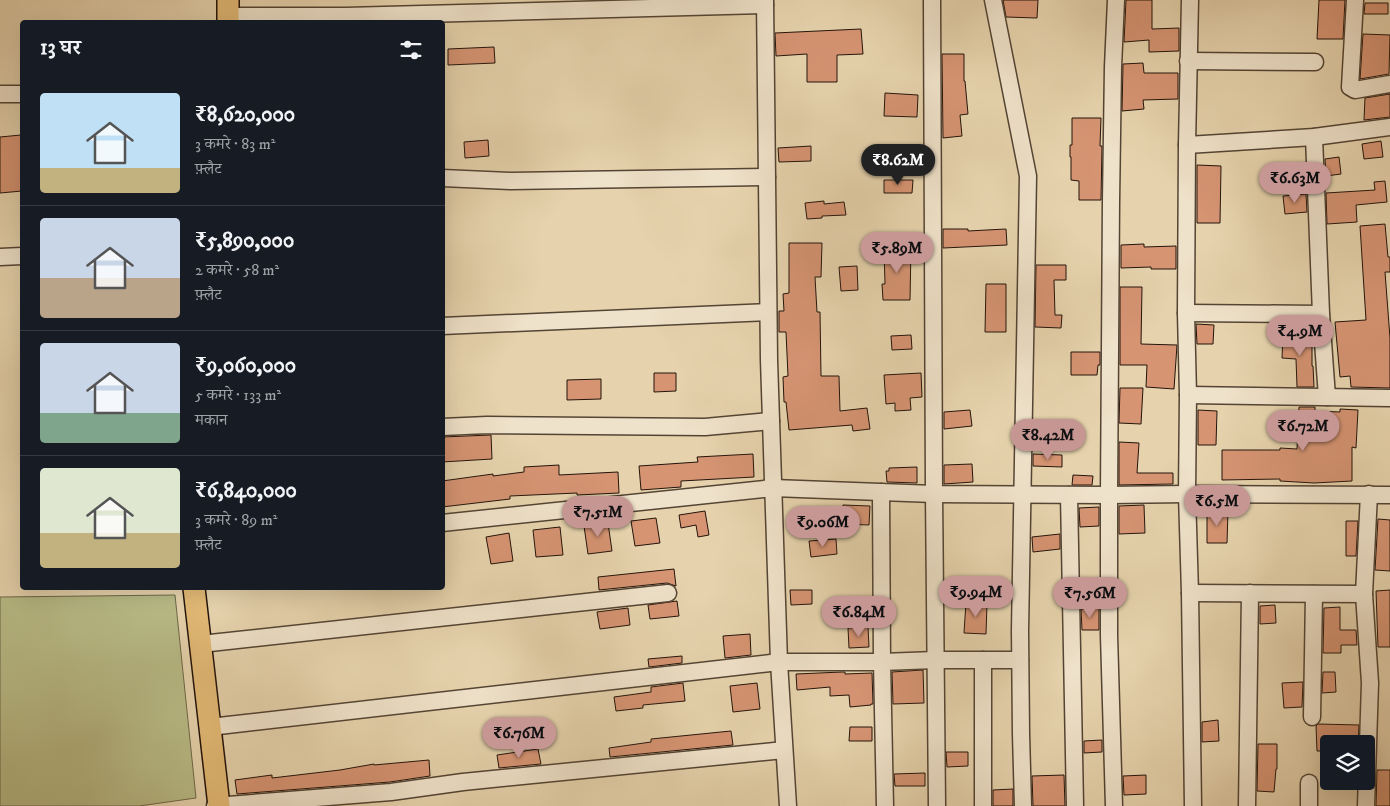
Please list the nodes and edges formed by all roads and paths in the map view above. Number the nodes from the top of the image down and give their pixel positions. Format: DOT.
graph roads {
  1 [pos="932,0"];
  2 [pos="993,0"];
  3 [pos="1116,0"];
  4 [pos="1190,0"];
  5 [pos="1356,0"];
  6 [pos="765,3"];
  7 [pos="228,13"];
  8 [pos="1188,61"];
  9 [pos="1315,62"];
  10 [pos="1390,84"];
  11 [pos="0,94"];
  12 [pos="20,94"];
  13 [pos="1390,127"];
  14 [pos="1314,137"];
  15 [pos="1187,144"];
  16 [pos="767,177"];
  17 [pos="445,178"];
  18 [pos="20,256"];
  19 [pos="0,257"];
  20 [pos="768,312"];
  21 [pos="1186,314"];
  22 [pos="1321,314"];
  23 [pos="445,326"];
  24 [pos="1188,395"];
  25 [pos="1327,397"];
  26 [pos="1390,398"];
  27 [pos="771,421"];
  28 [pos="445,427"];
  29 [pos="773,488"];
  30 [pos="881,492"];
  31 [pos="934,494"];
  32 [pos="1022,494"];
  33 [pos="1069,494"];
  34 [pos="1187,494"];
  35 [pos="1369,494"];
  36 [pos="1109,495"];
  37 [pos="1390,495"];
  38 [pos="445,522"];
  39 [pos="194,590"];
  40 [pos="668,593"];
  41 [pos="1190,593"];
  42 [pos="1250,593"];
  43 [pos="1314,594"];
  44 [pos="1364,594"];
  45 [pos="201,644"];
  46 [pos="935,660"];
  47 [pos="983,660"];
  48 [pos="1020,660"];
  49 [pos="779,662"];
  50 [pos="882,662"];
  51 [pos="1312,717"];
  52 [pos="210,726"];
  53 [pos="784,750"];
  54 [pos="1309,783"];
  55 [pos="217,806"];
  56 [pos="788,806"];
  57 [pos="885,806"];
  58 [pos="937,806"];
  59 [pos="983,806"];
  60 [pos="1024,806"];
  61 [pos="1074,806"];
  62 [pos="1114,806"];
  63 [pos="1193,806"];
  64 [pos="1247,806"];
  65 [pos="1308,806"];
  66 [pos="1366,806"];
  1 -- 31 [label="street"];
  2 -- 32 [label="street"];
  3 -- 36 [label="street"];
  4 -- 8 [label="street"];
  5 -- 10 [label="street"];
  6 -- 7 [label="street"];
  6 -- 16 [label="street"];
  8 -- 9 [label="street"];
  8 -- 15 [label="street"];
  11 -- 12 [label="street"];
  13 -- 14 [label="street"];
  14 -- 15 [label="street"];
  14 -- 22 [label="street"];
  15 -- 21 [label="street"];
  16 -- 17 [label="street"];
  16 -- 20 [label="street"];
  18 -- 19 [label="street"];
  20 -- 23 [label="street"];
  20 -- 27 [label="street"];
  21 -- 22 [label="street"];
  21 -- 24 [label="street"];
  22 -- 25 [label="street"];
  24 -- 25 [label="street"];
  24 -- 34 [label="street"];
  25 -- 26 [label="street"];
  27 -- 28 [label="street"];
  27 -- 29 [label="street"];
  29 -- 30 [label="street"];
  29 -- 38 [label="street"];
  29 -- 49 [label="street"];
  30 -- 31 [label="street"];
  30 -- 50 [label="street"];
  31 -- 32 [label="street"];
  31 -- 46 [label="street"];
  32 -- 33 [label="street"];
  32 -- 48 [label="street"];
  33 -- 36 [label="street"];
  33 -- 61 [label="street"];
  34 -- 35 [label="street"];
  34 -- 36 [label="street"];
  34 -- 41 [label="street"];
  35 -- 37 [label="street"];
  35 -- 44 [label="street"];
  36 -- 62 [label="street"];
  39 -- 45 [label="main road"];
  40 -- 45 [label="street"];
  41 -- 42 [label="street"];
  41 -- 63 [label="street"];
  42 -- 43 [label="street"];
  42 -- 64 [label="street"];
  43 -- 44 [label="street"];
  43 -- 51 [label="street"];
  44 -- 66 [label="street"];
  45 -- 52 [label="main road"];
  46 -- 47 [label="street"];
  46 -- 50 [label="street"];
  46 -- 58 [label="street"];
  47 -- 48 [label="street"];
  47 -- 59 [label="street"];
  48 -- 60 [label="street"];
  49 -- 50 [label="street"];
  49 -- 52 [label="street"];
  49 -- 53 [label="street"];
  50 -- 57 [label="street"];
  52 -- 55 [label="main road"];
  53 -- 55 [label="street"];
  53 -- 56 [label="street"];
  54 -- 65 [label="street"];
}
